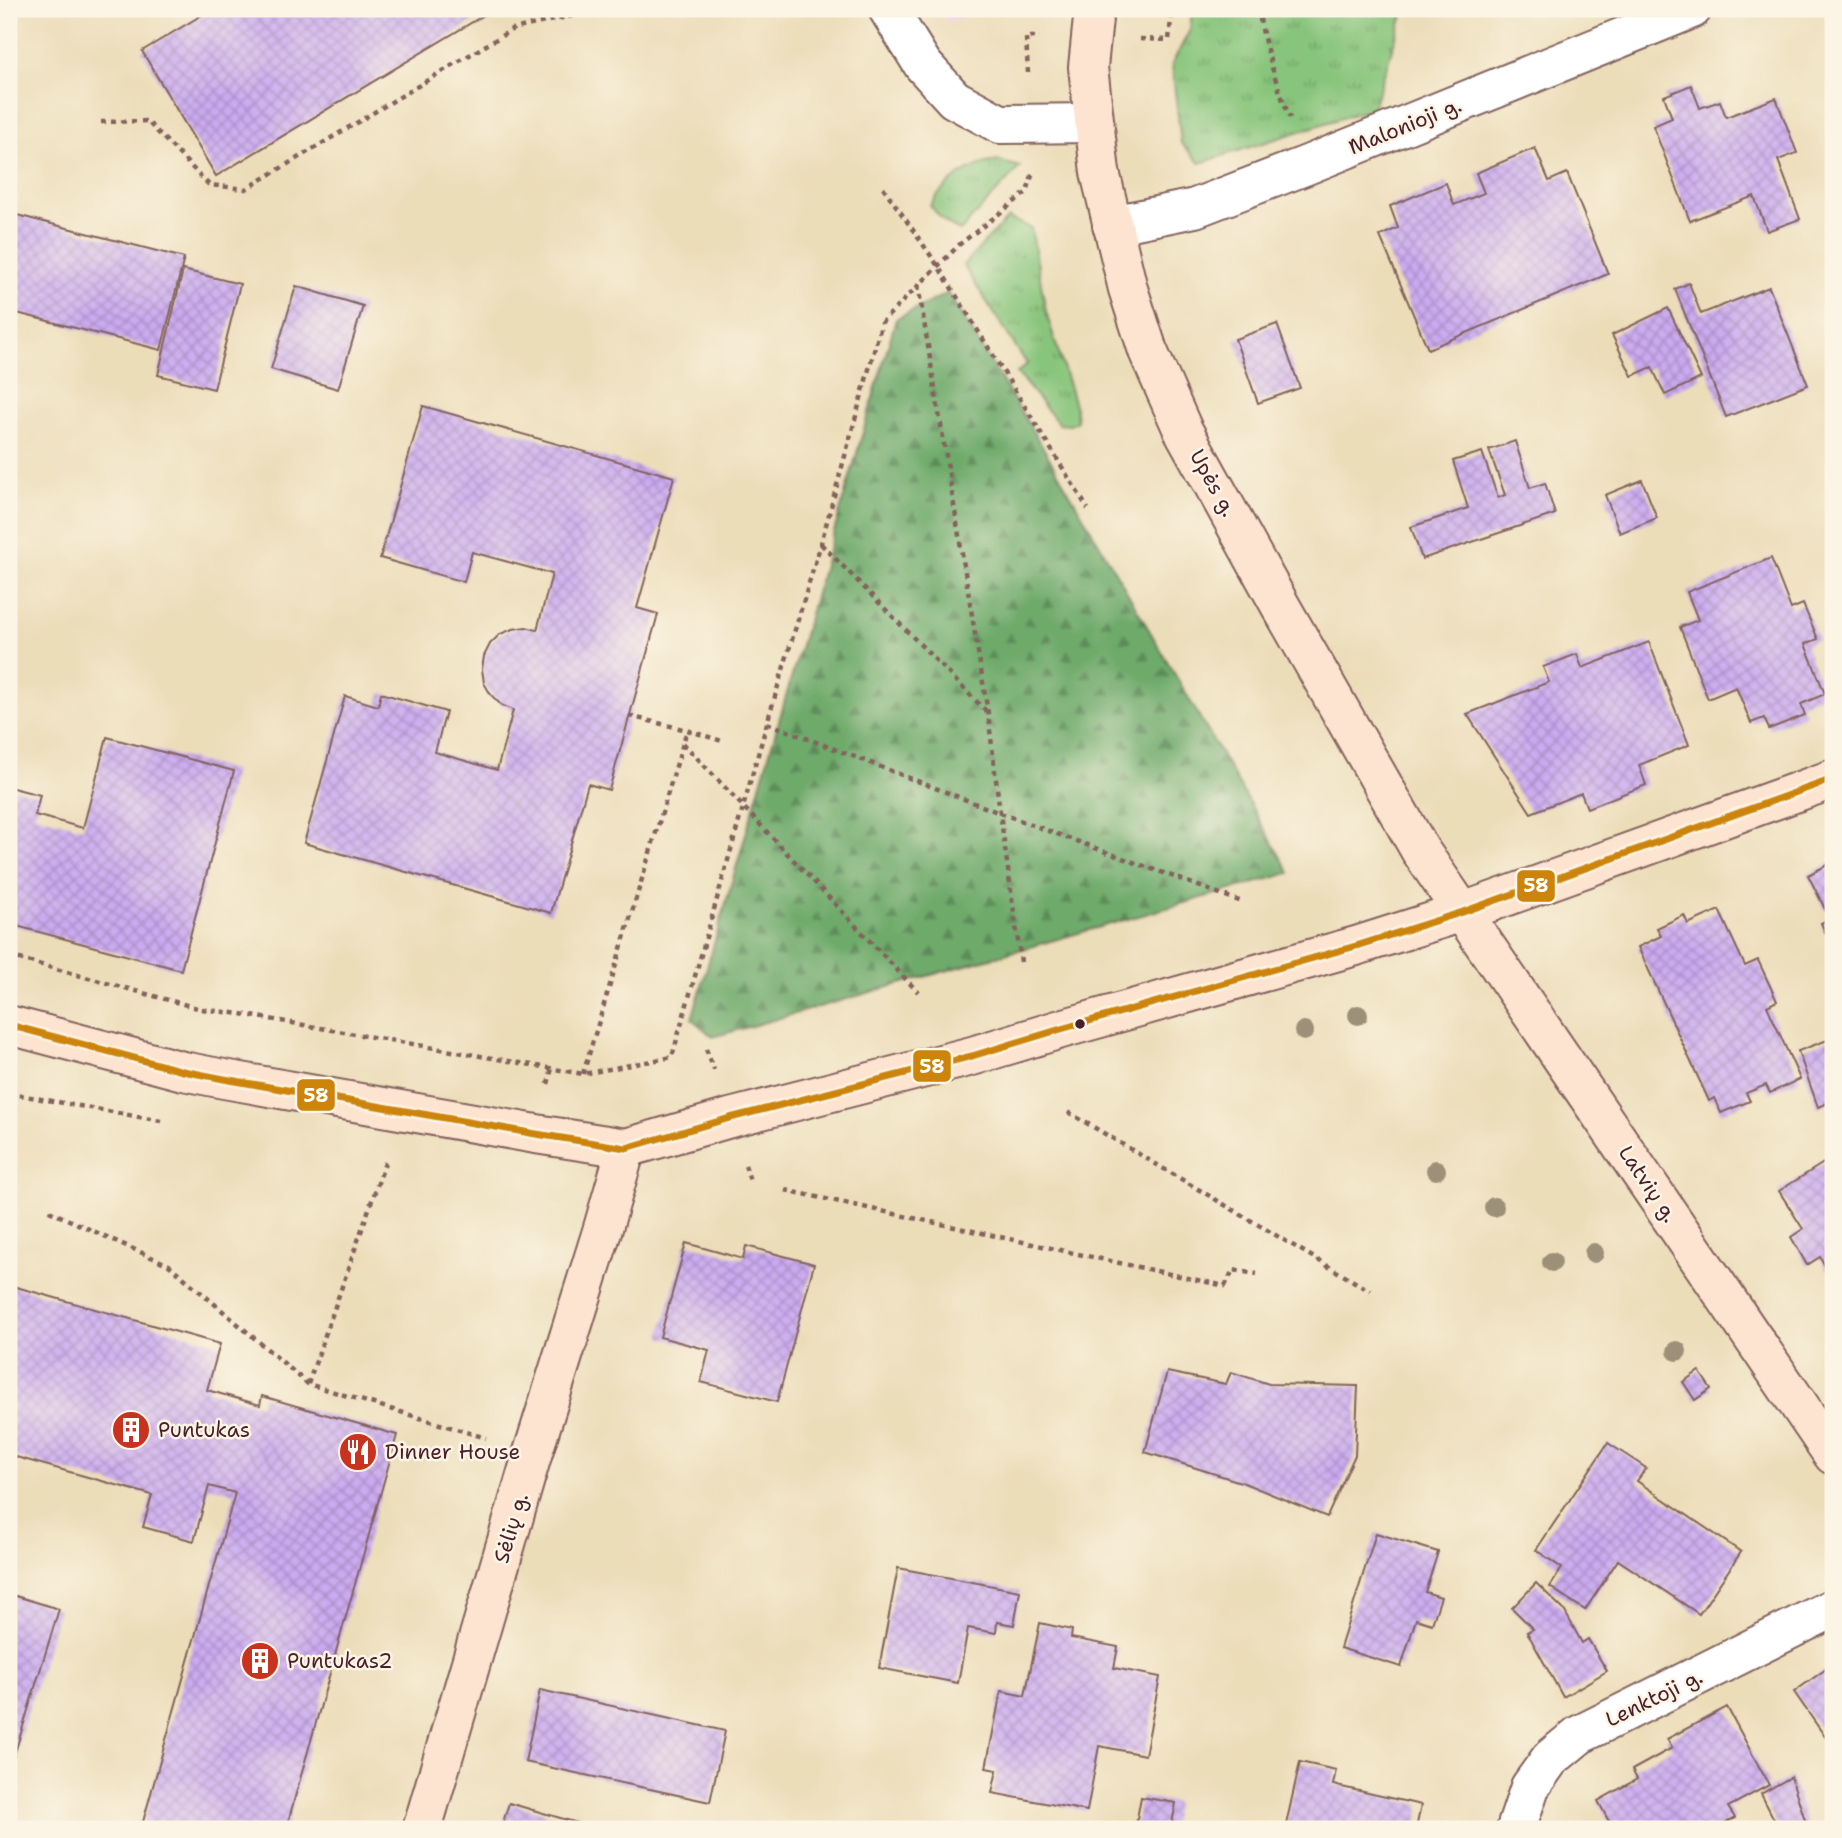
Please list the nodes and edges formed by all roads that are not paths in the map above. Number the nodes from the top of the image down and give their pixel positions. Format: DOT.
graph roads {
  1 [pos="888,9"];
  2 [pos="1094,9"];
  3 [pos="1692,9"];
  4 [pos="1093,123"];
  5 [pos="1112,225"];
  6 [pos="1833,779"];
  7 [pos="1463,912"];
  8 [pos="9,1025"];
  9 [pos="626,1148"];
  10 [pos="1833,1455"];
  11 [pos="1833,1608"];
  12 [pos="422,1829"];
  13 [pos="1516,1829"];
  1 -- 4 [label="street"];
  2 -- 4 [label="street, Upės g."];
  3 -- 5 [label="street, Malonioji g."];
  4 -- 5 [label="street, Upės g."];
  5 -- 7 [label="street, Upės g."];
  6 -- 7 [label="street"];
  7 -- 9 [label="street"];
  7 -- 10 [label="street, Latvių g."];
  8 -- 9 [label="street"];
  9 -- 12 [label="street, Sėlių g."];
  11 -- 13 [label="street, Lenktoji g."];
}
